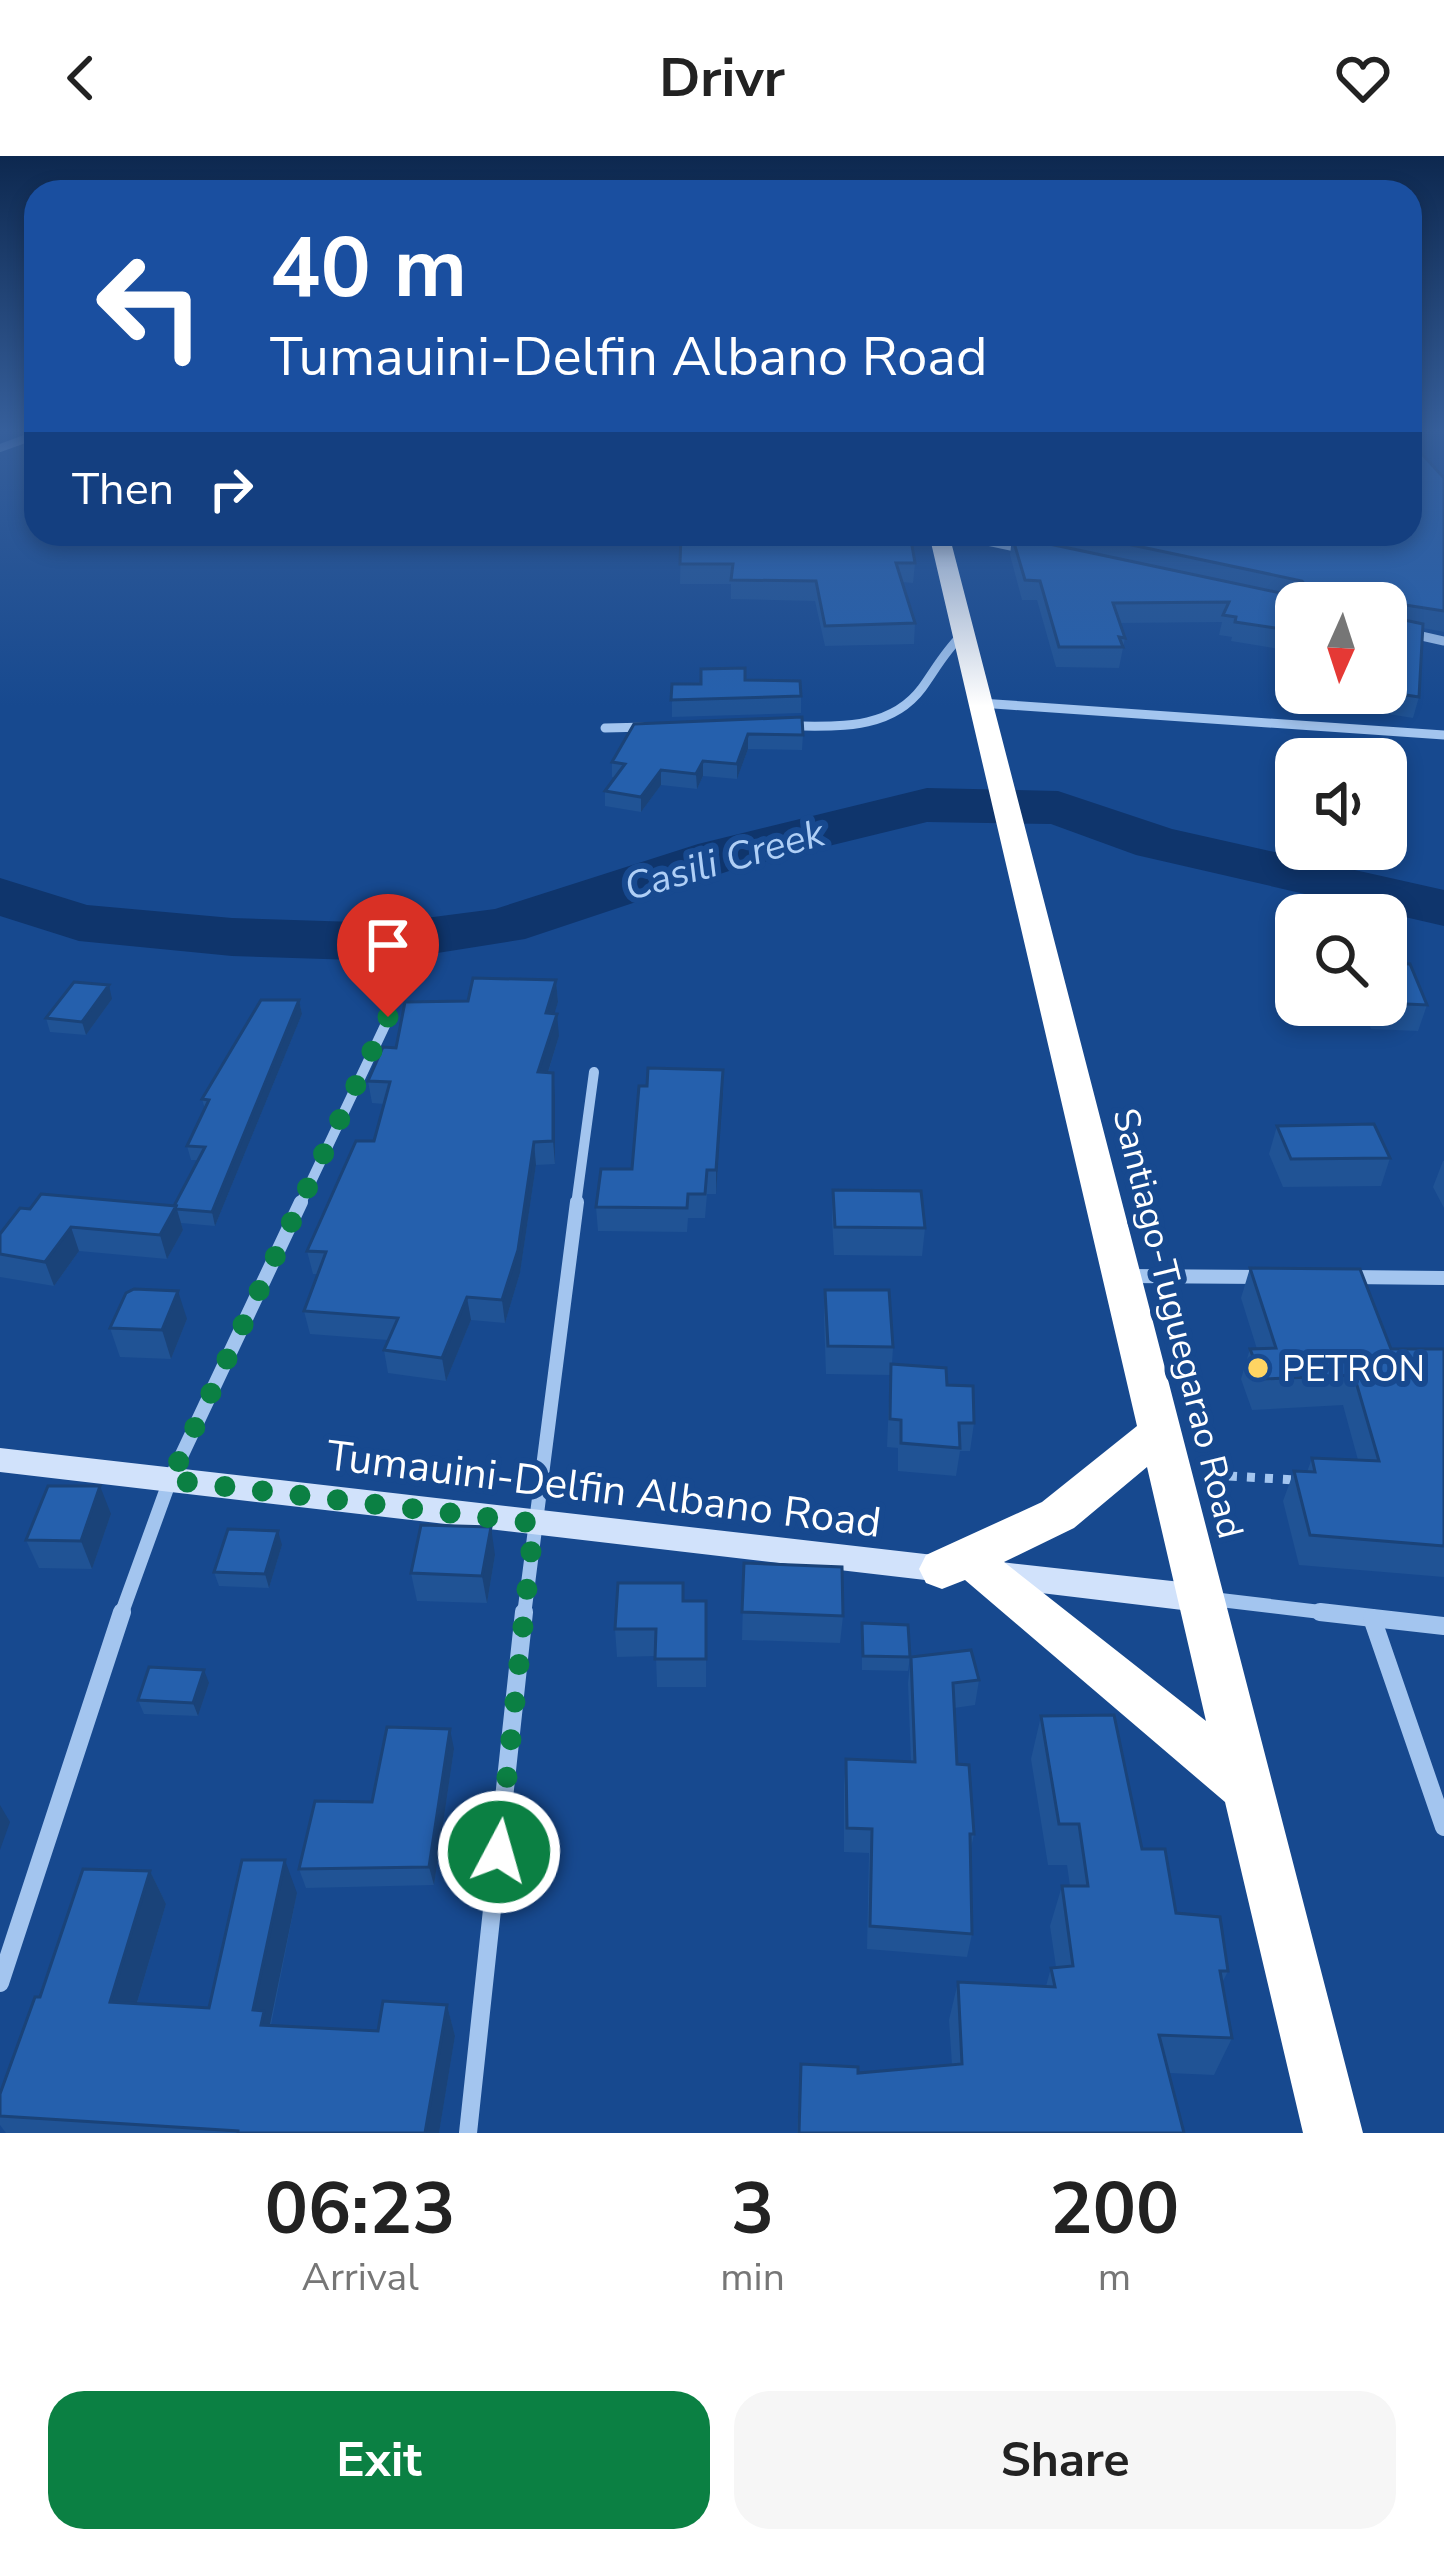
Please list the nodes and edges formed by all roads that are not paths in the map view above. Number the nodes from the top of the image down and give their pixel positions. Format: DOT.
graph roads {
  1 [pos="942,546"];
  2 [pos="1008,546"];
  3 [pos="1040,553"];
  4 [pos="1407,632"];
  5 [pos="962,634"];
  6 [pos="1444,640"];
  7 [pos="983,717"];
  8 [pos="778,726"];
  9 [pos="670,727"];
  10 [pos="604,728"];
  11 [pos="1444,735"];
  12 [pos="388,1017"];
  13 [pos="594,1072"];
  14 [pos="1122,1276"];
  15 [pos="1283,1277"];
  16 [pos="1329,1277"];
  17 [pos="1444,1278"];
  18 [pos="1166,1452"];
  19 [pos="0,1460"];
  20 [pos="170,1480"];
  21 [pos="534,1523"];
  22 [pos="964,1571"];
  23 [pos="1199,1598"];
  24 [pos="1372,1618"];
  25 [pos="1444,1626"];
  26 [pos="1246,1786"];
  27 [pos="1444,1827"];
  28 [pos="0,1983"];
  29 [pos="468,2133"];
  30 [pos="1333,2133"];
  1 -- 5 [label="highway, Santiago-Tuguegarao Road"];
  2 -- 3 [label="street"];
  4 -- 6 [label="street"];
  5 -- 7 [label="highway, Santiago-Tuguegarao Road"];
  5 -- 8 [label="street"];
  7 -- 11 [label="street"];
  7 -- 14 [label="highway, Santiago-Tuguegarao Road"];
  9 -- 10 [label="street"];
  12 -- 20 [label="street"];
  13 -- 21 [label="street"];
  14 -- 15 [label="street"];
  14 -- 18 [label="highway, Santiago-Tuguegarao Road"];
  16 -- 17 [label="street"];
  18 -- 22 [label="highway"];
  18 -- 23 [label="highway, Santiago-Tuguegarao Road"];
  19 -- 20 [label="main road, Tumauini-Delfin Albano Road"];
  20 -- 21 [label="main road, Tumauini-Delfin Albano Road"];
  20 -- 28 [label="street"];
  21 -- 22 [label="main road, Tumauini-Delfin Albano Road"];
  21 -- 29 [label="street"];
  22 -- 23 [label="main road, Tumauini-Delfin Albano Road"];
  22 -- 26 [label="highway"];
  23 -- 24 [label="street"];
  23 -- 26 [label="highway, Santiago-Tuguegarao Road"];
  24 -- 25 [label="street"];
  24 -- 27 [label="street"];
  26 -- 30 [label="highway, Santiago-Tuguegarao Road"];
}
